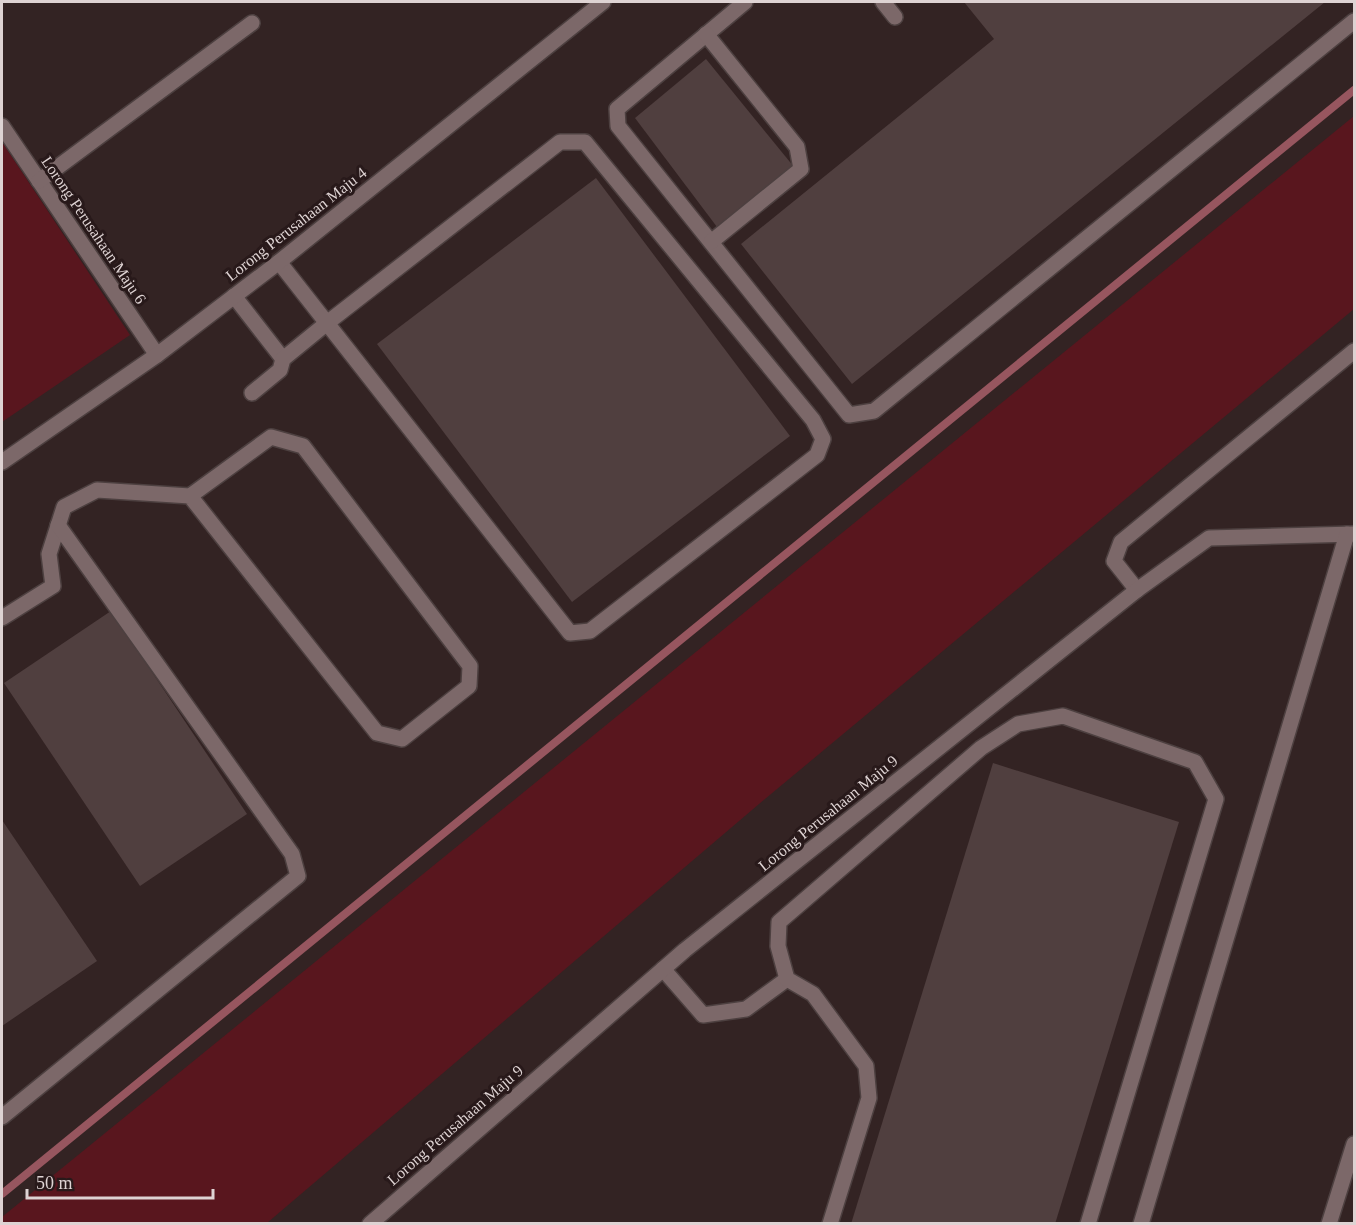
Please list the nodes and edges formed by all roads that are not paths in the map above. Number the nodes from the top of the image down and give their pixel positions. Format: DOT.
graph roads {
  1 [pos="603,2"];
  2 [pos="744,2"];
  3 [pos="884,2"];
  4 [pos="895,17"];
  5 [pos="1354,21"];
  6 [pos="252,23"];
  7 [pos="706,34"];
  8 [pos="2,126"];
  9 [pos="39,181"];
  10 [pos="711,242"];
  11 [pos="279,262"];
  12 [pos="234,296"];
  13 [pos="327,323"];
  14 [pos="1354,351"];
  15 [pos="157,355"];
  16 [pos="283,359"];
  17 [pos="252,393"];
  18 [pos="2,462"];
  19 [pos="190,496"];
  20 [pos="58,525"];
  21 [pos="1351,534"];
  22 [pos="1137,590"];
  23 [pos="2,618"];
  24 [pos="663,969"];
  25 [pos="787,979"];
  26 [pos="2,1117"];
  27 [pos="1354,1144"];
  28 [pos="370,1224"];
  29 [pos="830,1224"];
  30 [pos="1088,1224"];
  31 [pos="1141,1224"];
  32 [pos="1329,1224"];
  1 -- 11 [label="street, Lorong Perusahaan Maju 4"];
  2 -- 7 [label="street"];
  3 -- 4 [label="street"];
  5 -- 10 [label="street"];
  6 -- 9 [label="street"];
  7 -- 10 [label="street"];
  7 -- 10 [label="street"];
  8 -- 9 [label="street, Lorong Perusahaan Maju 6"];
  9 -- 15 [label="street, Lorong Perusahaan Maju 6"];
  11 -- 12 [label="street, Lorong Perusahaan Maju 4"];
  11 -- 13 [label="street"];
  12 -- 15 [label="street, Lorong Perusahaan Maju 4"];
  12 -- 16 [label="street"];
  13 -- 13 [label="street"];
  13 -- 16 [label="street"];
  14 -- 22 [label="street"];
  15 -- 18 [label="street, Lorong Perusahaan Maju 4"];
  16 -- 17 [label="street"];
  19 -- 19 [label="street"];
  19 -- 20 [label="street"];
  20 -- 23 [label="street"];
  20 -- 26 [label="street"];
  21 -- 22 [label="street, Lorong Perusahaan Maju 9"];
  21 -- 31 [label="street"];
  22 -- 24 [label="street, Lorong Perusahaan Maju 9"];
  24 -- 25 [label="street"];
  24 -- 28 [label="street, Lorong Perusahaan Maju 9"];
  25 -- 29 [label="street"];
  25 -- 30 [label="street"];
  27 -- 32 [label="street"];
}
